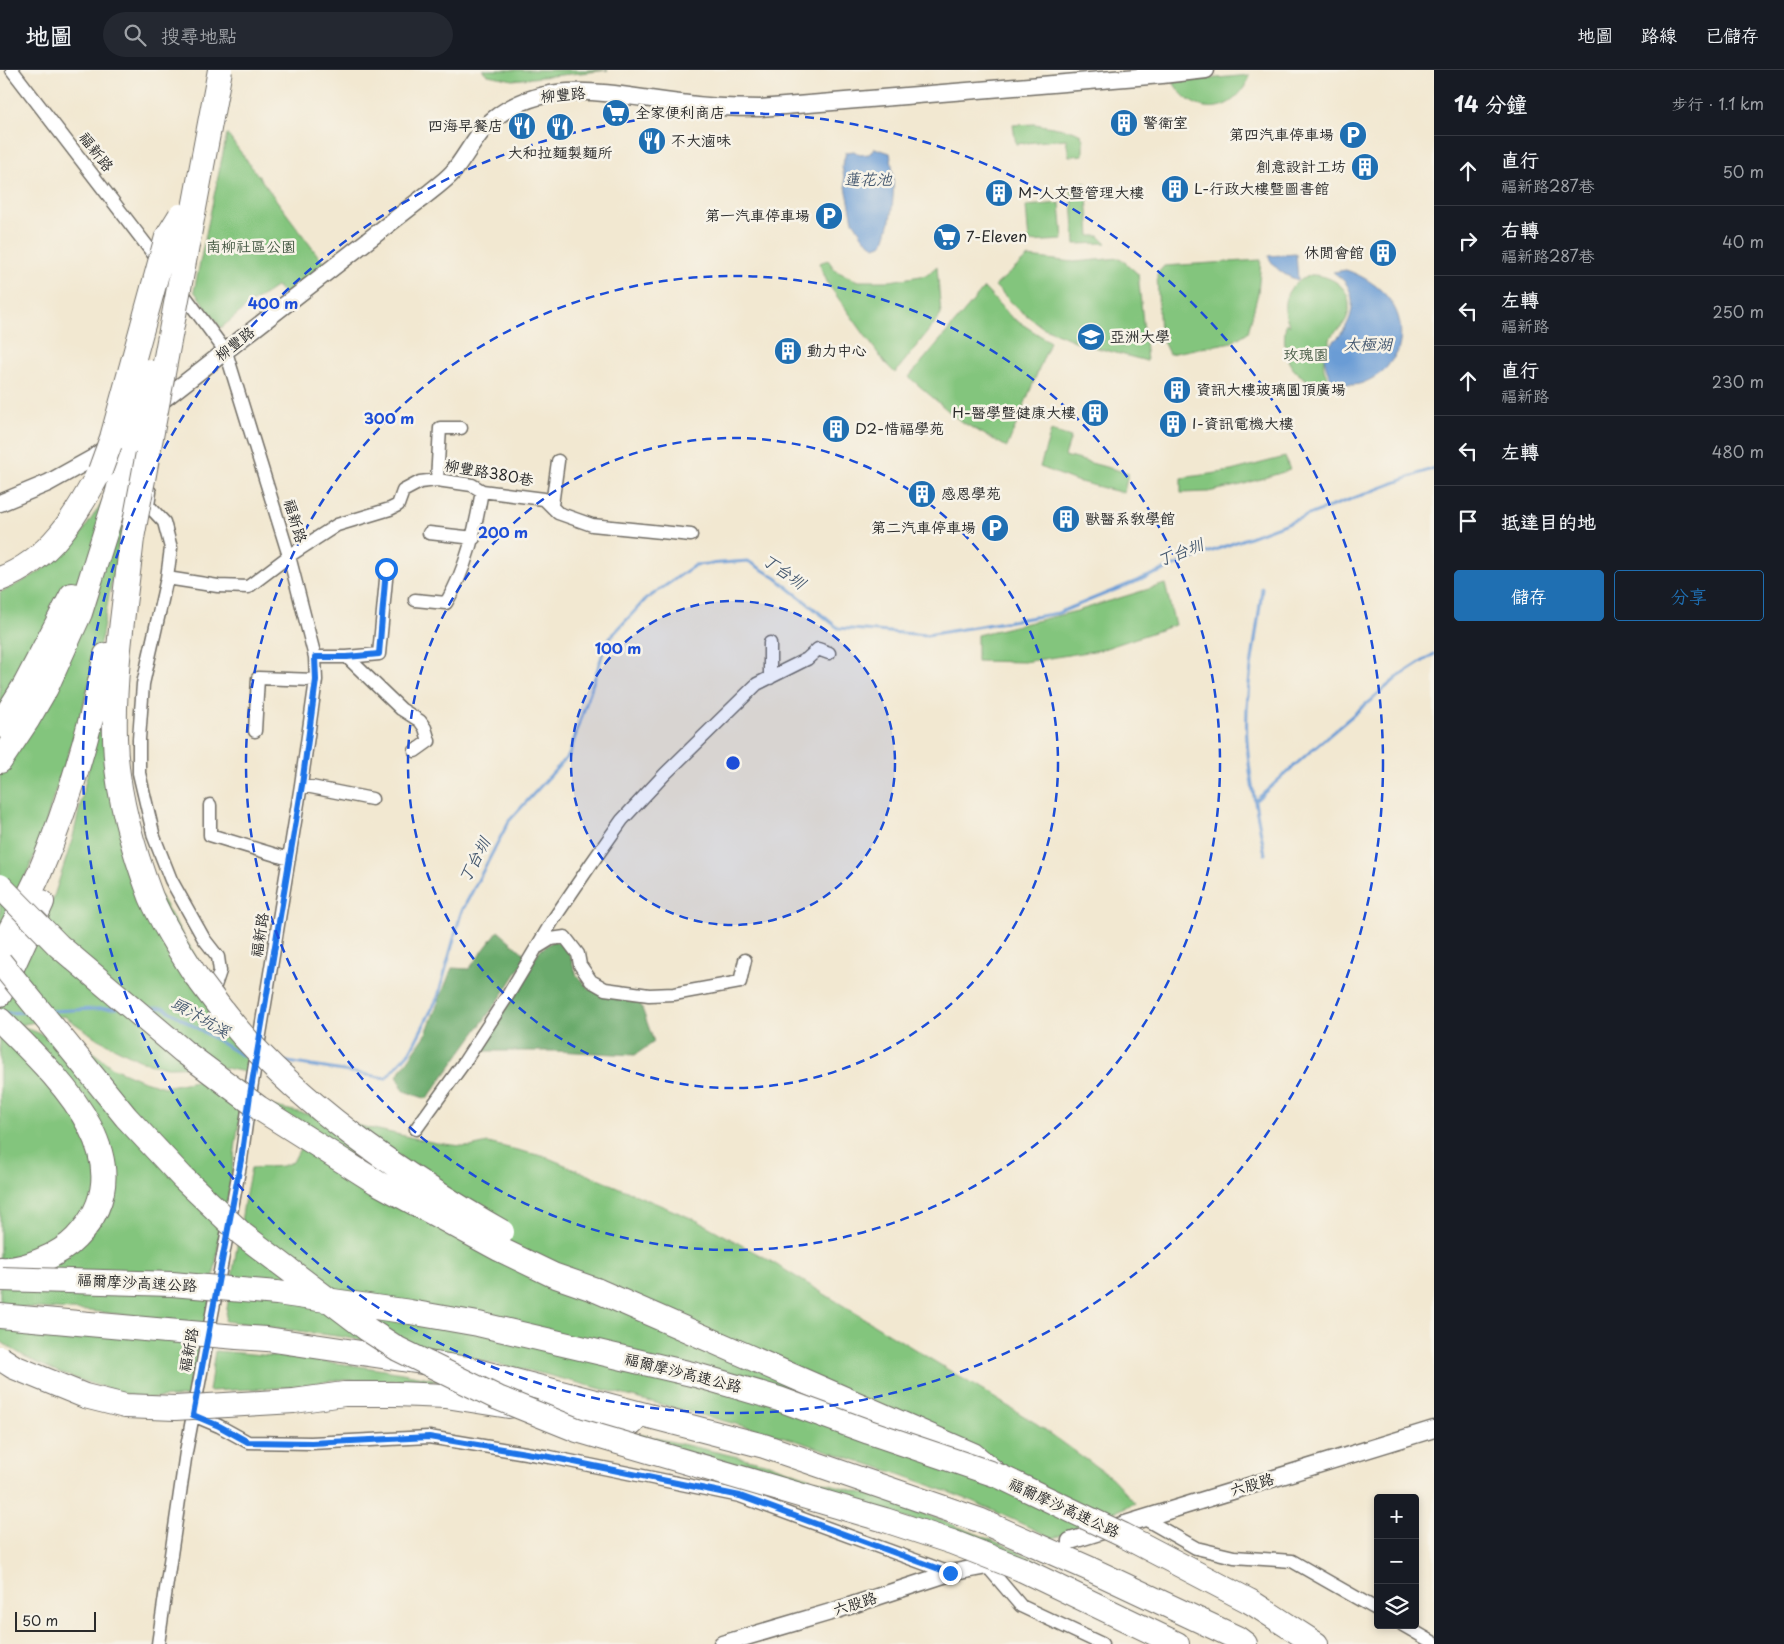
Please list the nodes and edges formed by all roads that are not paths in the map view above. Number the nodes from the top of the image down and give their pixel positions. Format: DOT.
graph roads {
  1 [pos="12,70"];
  2 [pos="209,70"];
  3 [pos="220,70"];
  4 [pos="1206,70"];
  5 [pos="180,216"];
  6 [pos="226,352"];
  7 [pos="164,398"];
  8 [pos="461,428"];
  9 [pos="558,460"];
  10 [pos="437,480"];
  11 [pos="482,491"];
  12 [pos="0,503"];
  13 [pos="552,506"];
  14 [pos="104,533"];
  15 [pos="429,533"];
  16 [pos="690,535"];
  17 [pos="132,538"];
  18 [pos="474,538"];
  19 [pos="289,556"];
  20 [pos="386,569"];
  21 [pos="167,578"];
  22 [pos="0,579"];
  23 [pos="415,600"];
  24 [pos="770,643"];
  25 [pos="829,653"];
  26 [pos="315,657"];
  27 [pos="347,657"];
  28 [pos="770,678"];
  29 [pos="316,680"];
  30 [pos="0,725"];
  31 [pos="89,729"];
  32 [pos="255,731"];
  33 [pos="415,751"];
  34 [pos="0,761"];
  35 [pos="302,785"];
  36 [pos="372,799"];
  37 [pos="210,805"];
  38 [pos="289,859"];
  39 [pos="0,886"];
  40 [pos="537,947"];
  41 [pos="0,948"];
  42 [pos="745,960"];
  43 [pos="0,962"];
  44 [pos="0,994"];
  45 [pos="0,1020"];
  46 [pos="258,1052"];
  47 [pos="416,1128"];
  48 [pos="0,1269"];
  49 [pos="0,1279"];
  50 [pos="596,1290"];
  51 [pos="0,1316"];
  52 [pos="0,1358"];
  53 [pos="193,1415"];
  54 [pos="682,1424"];
  55 [pos="1434,1429"];
  56 [pos="998,1476"];
  57 [pos="1145,1519"];
  58 [pos="1070,1541"];
  59 [pos="987,1566"];
  60 [pos="950,1573"];
  61 [pos="1374,1608"];
  62 [pos="1410,1629"];
  63 [pos="1434,1643"];
  64 [pos="158,1644"];
  65 [pos="722,1644"];
  66 [pos="1102,1644"];
  67 [pos="1177,1644"];
  68 [pos="1245,1644"];
  69 [pos="1316,1644"];
  1 -- 6 [label="street, 福新路"];
  2 -- 5 [label="highway"];
  3 -- 17 [label="highway, bridge"];
  4 -- 6 [label="street, 柳豐路"];
  5 -- 14 [label="highway, bridge"];
  5 -- 22 [label="highway, bridge"];
  6 -- 7 [label="street, 柳豐路"];
  6 -- 19 [label="street, 福新路"];
  7 -- 12 [label="street, 柳豐路"];
  7 -- 21 [label="street"];
  8 -- 10 [label="street"];
  9 -- 13 [label="street"];
  10 -- 11 [label="street, 柳豐路380巷"];
  10 -- 19 [label="street, 柳豐路380巷"];
  11 -- 13 [label="street, 柳豐路380巷"];
  11 -- 18 [label="street"];
  13 -- 16 [label="street, 柳豐路380巷"];
  14 -- 30 [label="highway"];
  14 -- 34 [label="highway"];
  15 -- 18 [label="street"];
  17 -- 31 [label="highway"];
  17 -- 50 [label="highway, bridge"];
  18 -- 23 [label="street"];
  19 -- 21 [label="street, 柳豐路380巷"];
  19 -- 26 [label="street, 福新路"];
  20 -- 27 [label="street"];
  21 -- 46 [label="street"];
  24 -- 28 [label="street"];
  25 -- 28 [label="street"];
  26 -- 27 [label="street"];
  26 -- 29 [label="street, 福新路"];
  27 -- 33 [label="street"];
  28 -- 40 [label="street"];
  29 -- 32 [label="street"];
  29 -- 35 [label="street, 福新路"];
  31 -- 41 [label="highway"];
  31 -- 44 [label="highway"];
  35 -- 36 [label="street"];
  35 -- 38 [label="street, 福新路"];
  37 -- 38 [label="street"];
  38 -- 46 [label="street, 福新路"];
  39 -- 50 [label="highway, bridge"];
  40 -- 42 [label="street"];
  40 -- 47 [label="street"];
  43 -- 67 [label="highway, bridge"];
  45 -- 48 [label="highway"];
  46 -- 53 [label="street, 福新路"];
  49 -- 56 [label="highway, 福爾摩沙高速公路, bridge"];
  50 -- 56 [label="highway, bridge"];
  51 -- 54 [label="highway, bridge"];
  52 -- 54 [label="highway, bridge"];
  53 -- 60 [label="street"];
  53 -- 64 [label="street, 福新路"];
  54 -- 68 [label="highway"];
  55 -- 57 [label="street, 六股路"];
  56 -- 69 [label="highway, 福爾摩沙高速公路, bridge"];
  57 -- 58 [label="street, 六股路"];
  57 -- 61 [label="street"];
  59 -- 60 [label="street, 六股路"];
  59 -- 66 [label="street"];
  60 -- 65 [label="street, 六股路"];
  62 -- 63 [label="street"];
}
